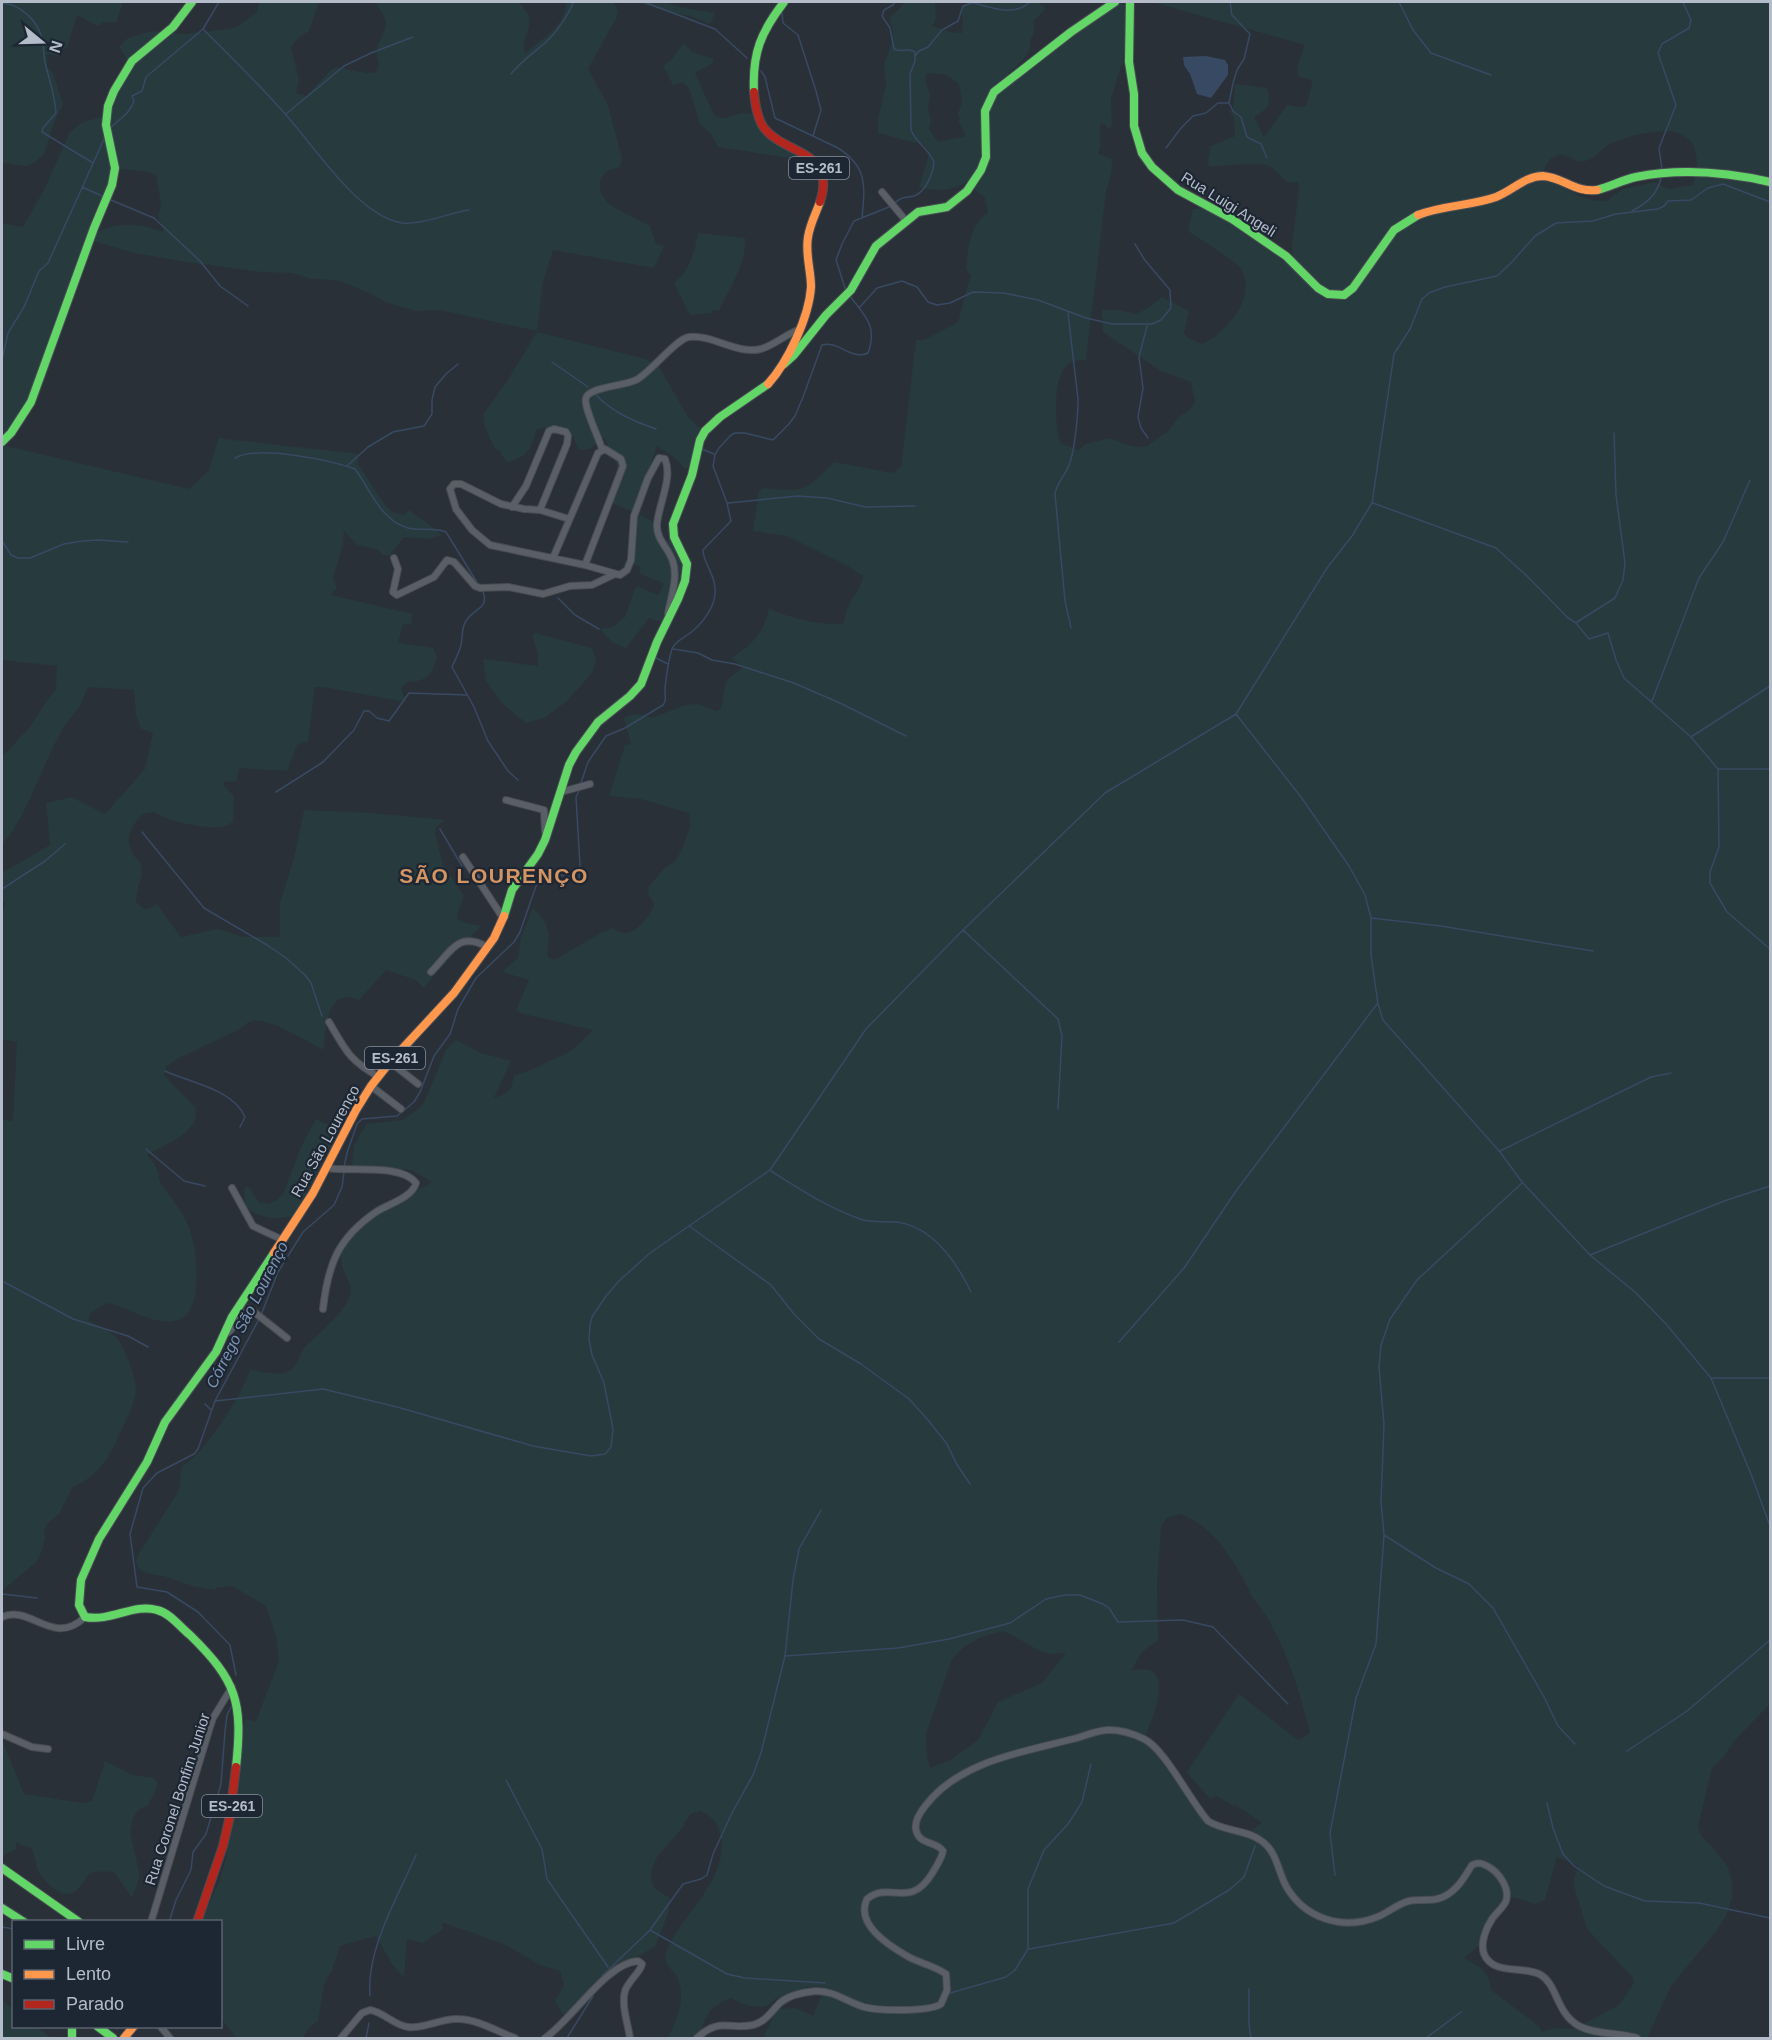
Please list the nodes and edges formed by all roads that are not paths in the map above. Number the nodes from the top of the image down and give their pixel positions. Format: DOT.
graph roads {
  1 [pos="192,2"];
  2 [pos="784,2"];
  3 [pos="1115,2"];
  4 [pos="1130,2"];
  5 [pos="1770,182"];
  6 [pos="882,192"];
  7 [pos="907,222"];
  8 [pos="798,330"];
  9 [pos="784,364"];
  10 [pos="2,442"];
  11 [pos="602,449"];
  12 [pos="513,507"];
  13 [pos="540,510"];
  14 [pos="568,519"];
  15 [pos="394,558"];
  16 [pos="553,558"];
  17 [pos="585,565"];
  18 [pos="615,574"];
  19 [pos="668,623"];
  20 [pos="587,785"];
  21 [pos="561,792"];
  22 [pos="506,800"];
  23 [pos="546,840"];
  24 [pos="463,857"];
  25 [pos="503,919"];
  26 [pos="488,947"];
  27 [pos="430,972"];
  28 [pos="329,1022"];
  29 [pos="390,1062"];
  30 [pos="379,1077"];
  31 [pos="418,1084"];
  32 [pos="371,1086"];
  33 [pos="401,1109"];
  34 [pos="326,1168"];
  35 [pos="232,1188"];
  36 [pos="283,1240"];
  37 [pos="323,1309"];
  38 [pos="287,1338"];
  39 [pos="221,1343"];
  40 [pos="2,1617"];
  41 [pos="85,1617"];
  42 [pos="232,1687"];
  43 [pos="205,1713"];
  44 [pos="213,1718"];
  45 [pos="2,1734"];
  46 [pos="48,1749"];
  47 [pos="2,1868"];
  48 [pos="2,1908"];
  49 [pos="21,1920"];
  50 [pos="76,1920"];
  51 [pos="152,1920"];
  52 [pos="197,1920"];
  53 [pos="100,2028"];
  54 [pos="113,2038"];
  55 [pos="341,2038"];
  56 [pos="515,2038"];
  57 [pos="545,2038"];
  58 [pos="630,2038"];
  59 [pos="697,2038"];
  60 [pos="1637,2038"];
  1 -- 10 [label="main road"];
  2 -- 8 [label="main road, ES-261"];
  3 -- 7 [label="main road"];
  4 -- 5 [label="main road, Rua Luigi Angeli"];
  6 -- 7 [label="street"];
  7 -- 9 [label="main road"];
  8 -- 9 [label="main road, ES-261"];
  8 -- 11 [label="street"];
  9 -- 19 [label="main road, Rua São Lourenço / ES-261"];
  11 -- 14 [label="street"];
  11 -- 17 [label="street"];
  12 -- 13 [label="street"];
  12 -- 13 [label="street"];
  12 -- 16 [label="street"];
  13 -- 14 [label="street"];
  14 -- 16 [label="street"];
  15 -- 18 [label="street"];
  16 -- 17 [label="street"];
  17 -- 18 [label="street"];
  18 -- 19 [label="street"];
  19 -- 21 [label="main road, Rua São Lourenço / ES-261"];
  20 -- 21 [label="street"];
  21 -- 23 [label="main road, Rua São Lourenço / ES-261"];
  22 -- 23 [label="street"];
  23 -- 25 [label="main road, Rua São Lourenço / ES-261"];
  24 -- 25 [label="street"];
  25 -- 26 [label="main road, Rua São Lourenço / ES-261"];
  26 -- 27 [label="street"];
  26 -- 29 [label="main road, Rua São Lourenço / ES-261"];
  28 -- 30 [label="street"];
  29 -- 30 [label="main road, Rua São Lourenço / ES-261"];
  29 -- 31 [label="street"];
  30 -- 32 [label="main road, Rua São Lourenço / ES-261"];
  32 -- 33 [label="street"];
  32 -- 34 [label="main road, Rua São Lourenço / ES-261"];
  34 -- 36 [label="main road, Rua São Lourenço / ES-261"];
  34 -- 37 [label="street"];
  35 -- 36 [label="street"];
  36 -- 39 [label="main road, Rua São Lourenço / ES-261"];
  38 -- 39 [label="street"];
  39 -- 41 [label="main road, Rua São Lourenço / ES-261"];
  40 -- 41 [label="street"];
  41 -- 42 [label="main road, ES-261"];
  42 -- 44 [label="street, Rua Coronel Bonfim Junior"];
  42 -- 52 [label="main road, ES-261"];
  43 -- 44 [label="street"];
  44 -- 51 [label="street, Rua Coronel Bonfim Junior"];
  45 -- 46 [label="street"];
  47 -- 50 [label="main road"];
  48 -- 49 [label="main road"];
  53 -- 54 [label="main road"];
  55 -- 56 [label="street"];
  57 -- 58 [label="street"];
  59 -- 60 [label="street"];
}
